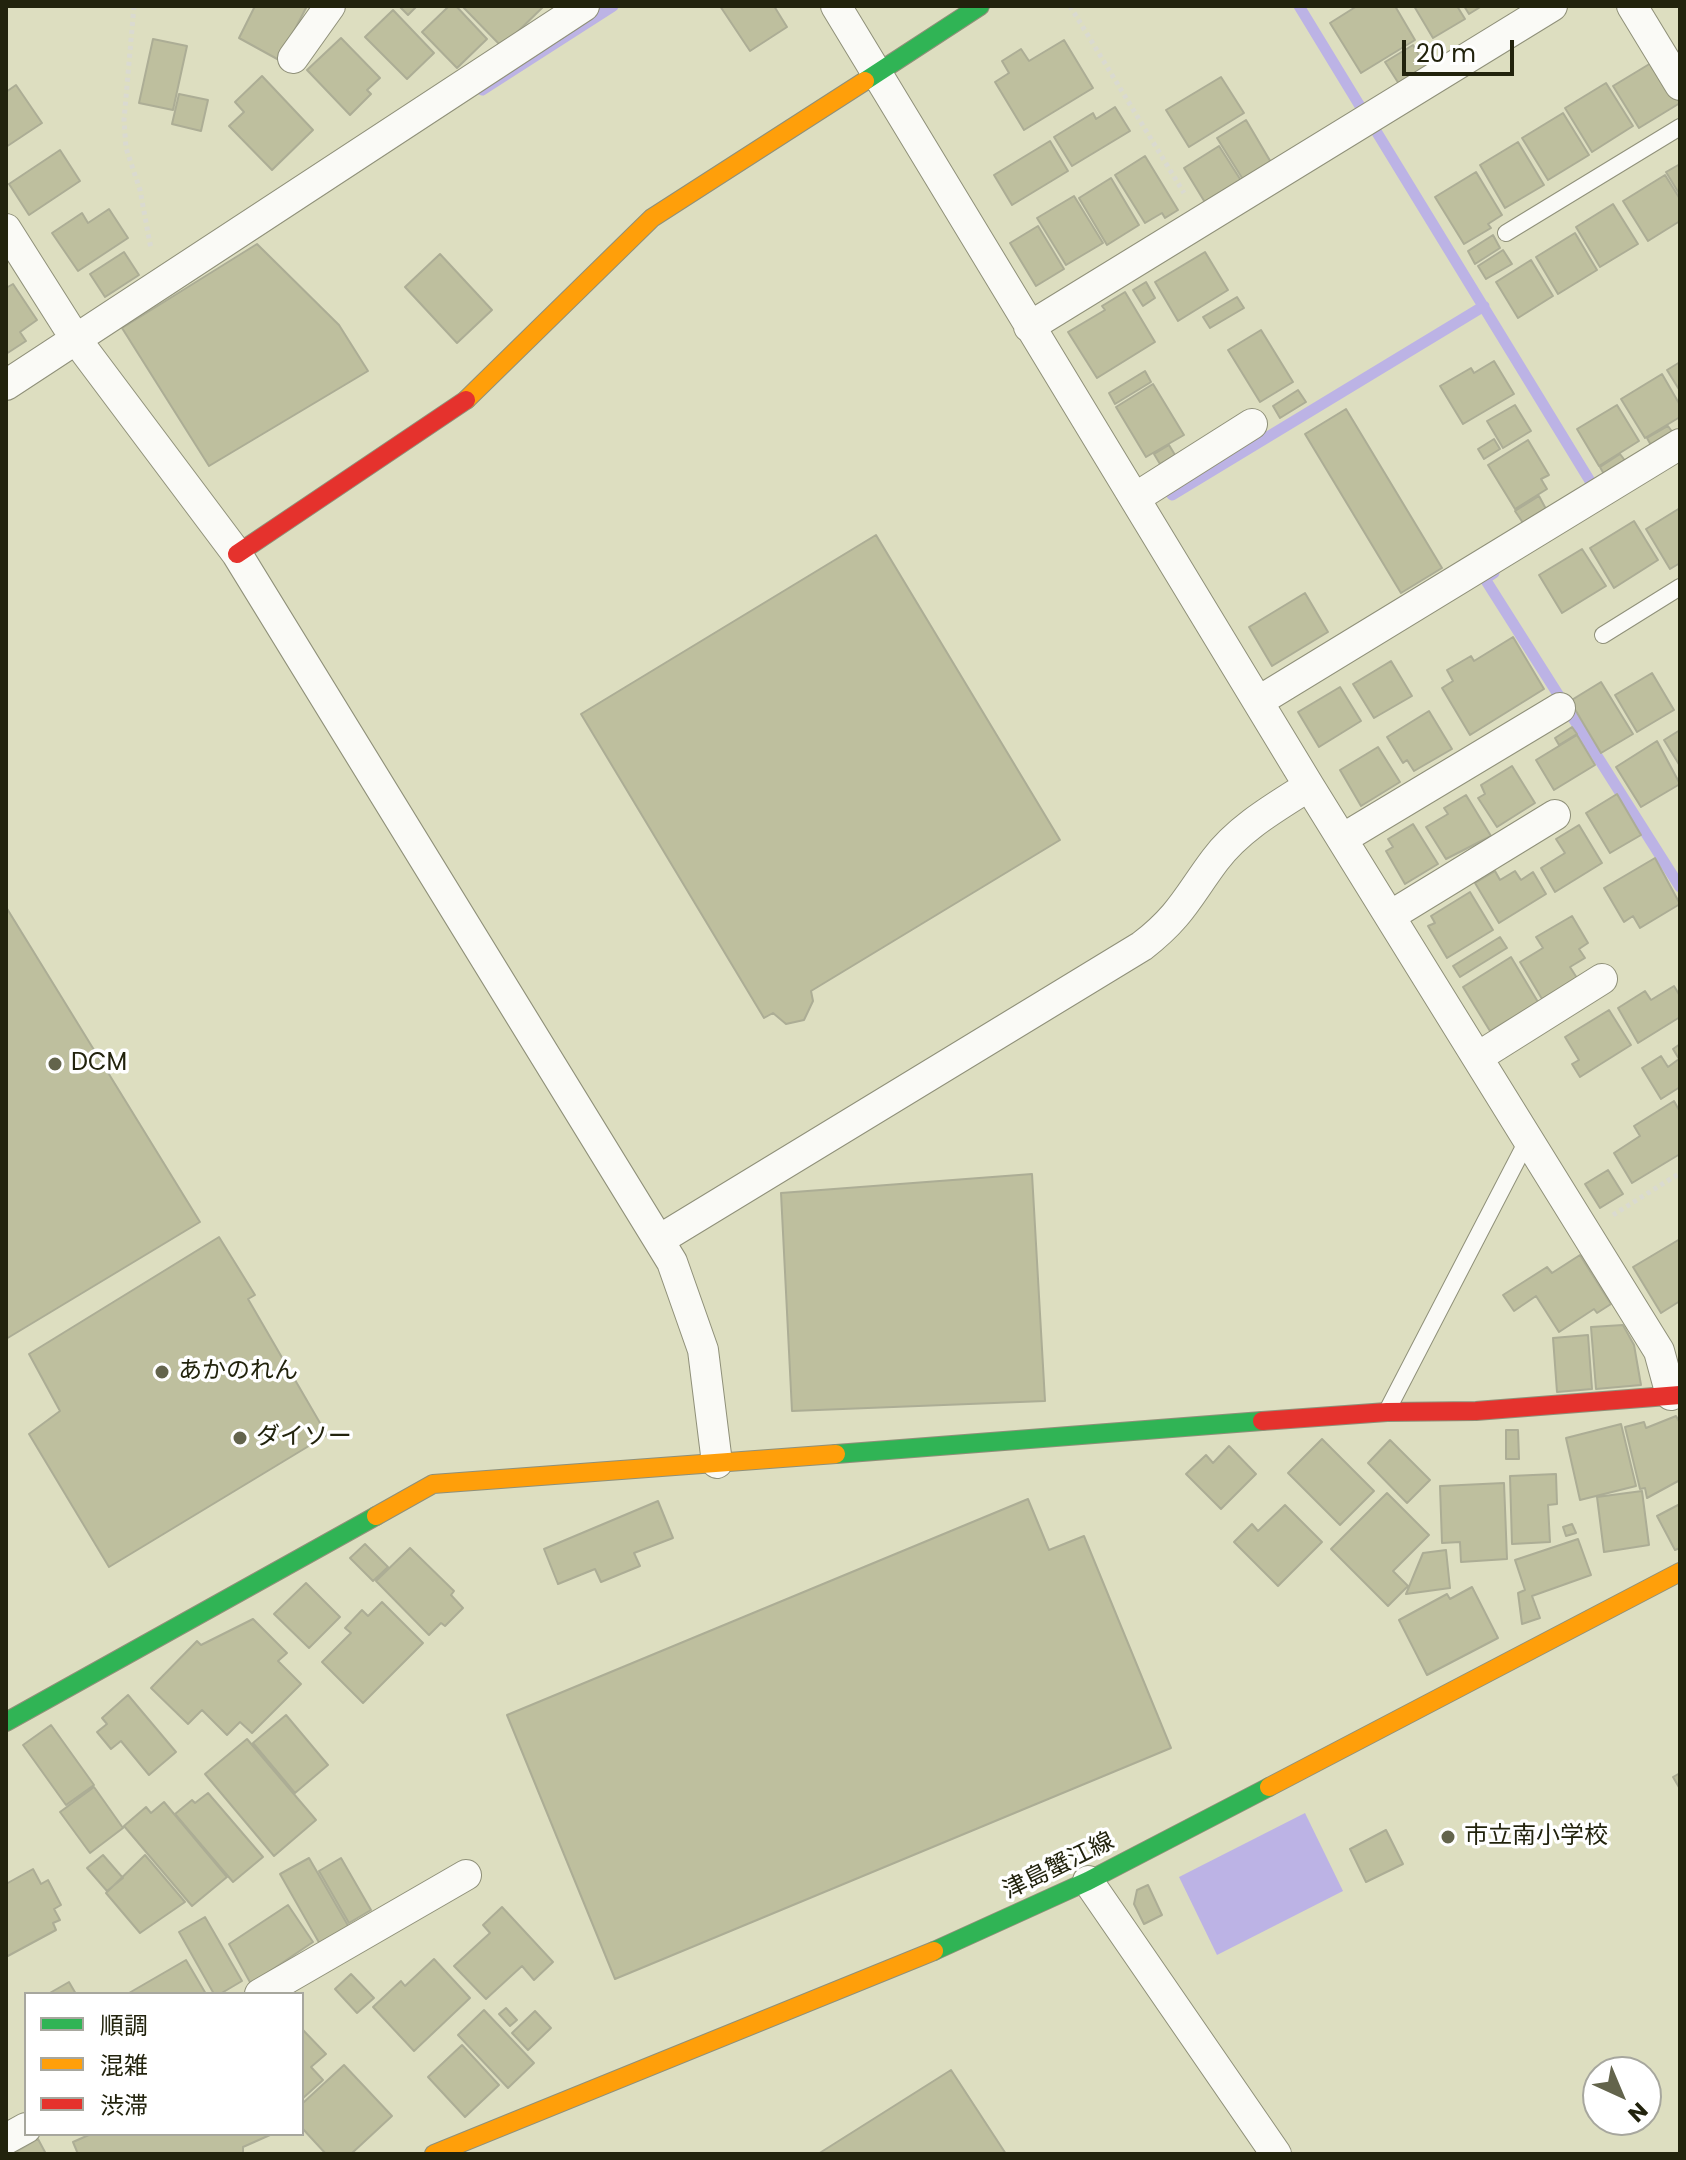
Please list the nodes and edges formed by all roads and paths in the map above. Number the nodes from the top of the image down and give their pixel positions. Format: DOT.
graph roads {
  1 [pos="134,6"];
  2 [pos="330,6"];
  3 [pos="584,6"];
  4 [pos="836,6"];
  5 [pos="980,6"];
  6 [pos="1070,6"];
  7 [pos="1552,6"];
  8 [pos="1632,6"];
  9 [pos="293,58"];
  10 [pos="874,73"];
  11 [pos="1680,85"];
  12 [pos="1680,127"];
  13 [pos="1201,221"];
  14 [pos="6,229"];
  15 [pos="1506,233"];
  16 [pos="158,284"];
  17 [pos="1029,327"];
  18 [pos="75,338"];
  19 [pos="6,385"];
  20 [pos="1252,424"];
  21 [pos="1680,444"];
  22 [pos="1135,498"];
  23 [pos="237,554"];
  24 [pos="1680,587"];
  25 [pos="1603,635"];
  26 [pos="1259,701"];
  27 [pos="1560,708"];
  28 [pos="1309,786"];
  29 [pos="1555,815"];
  30 [pos="1342,839"];
  31 [pos="1390,916"];
  32 [pos="1602,979"];
  33 [pos="1478,1057"];
  34 [pos="1528,1139"];
  35 [pos="1680,1173"];
  36 [pos="1585,1232"];
  37 [pos="659,1240"];
  38 [pos="1675,1395"];
  39 [pos="1387,1412"];
  40 [pos="717,1463"];
  41 [pos="1680,1572"];
  42 [pos="6,1722"];
  43 [pos="466,1875"];
  44 [pos="1088,1881"];
  45 [pos="263,1992"];
  46 [pos="24,2129"];
  47 [pos="6,2139"];
  48 [pos="434,2154"];
  49 [pos="1276,2154"];
  1 -- 16 [label="path"];
  2 -- 9 [label="street"];
  3 -- 16 [label="street"];
  4 -- 10 [label="street"];
  5 -- 10 [label="street"];
  6 -- 13 [label="path"];
  7 -- 13 [label="street"];
  8 -- 11 [label="street"];
  10 -- 17 [label="street"];
  10 -- 23 [label="street"];
  12 -- 15 [label="lane"];
  13 -- 17 [label="street"];
  14 -- 18 [label="street"];
  16 -- 18 [label="street"];
  17 -- 22 [label="street"];
  18 -- 19 [label="street"];
  18 -- 23 [label="street"];
  20 -- 22 [label="street"];
  21 -- 26 [label="street"];
  22 -- 26 [label="street"];
  23 -- 37 [label="street"];
  24 -- 25 [label="lane"];
  26 -- 28 [label="street"];
  27 -- 30 [label="street"];
  28 -- 30 [label="street"];
  28 -- 37 [label="street"];
  29 -- 31 [label="street"];
  30 -- 31 [label="street"];
  31 -- 33 [label="street"];
  32 -- 33 [label="street"];
  33 -- 34 [label="street"];
  34 -- 36 [label="street"];
  34 -- 39 [label="lane"];
  35 -- 36 [label="path"];
  36 -- 38 [label="street"];
  37 -- 40 [label="street"];
  38 -- 39 [label="street"];
  39 -- 40 [label="street"];
  40 -- 42 [label="street"];
  41 -- 44 [label="street, 津島蟹江線"];
  43 -- 45 [label="street"];
  44 -- 48 [label="street, 津島蟹江線"];
  44 -- 49 [label="street"];
  46 -- 47 [label="street"];
}
